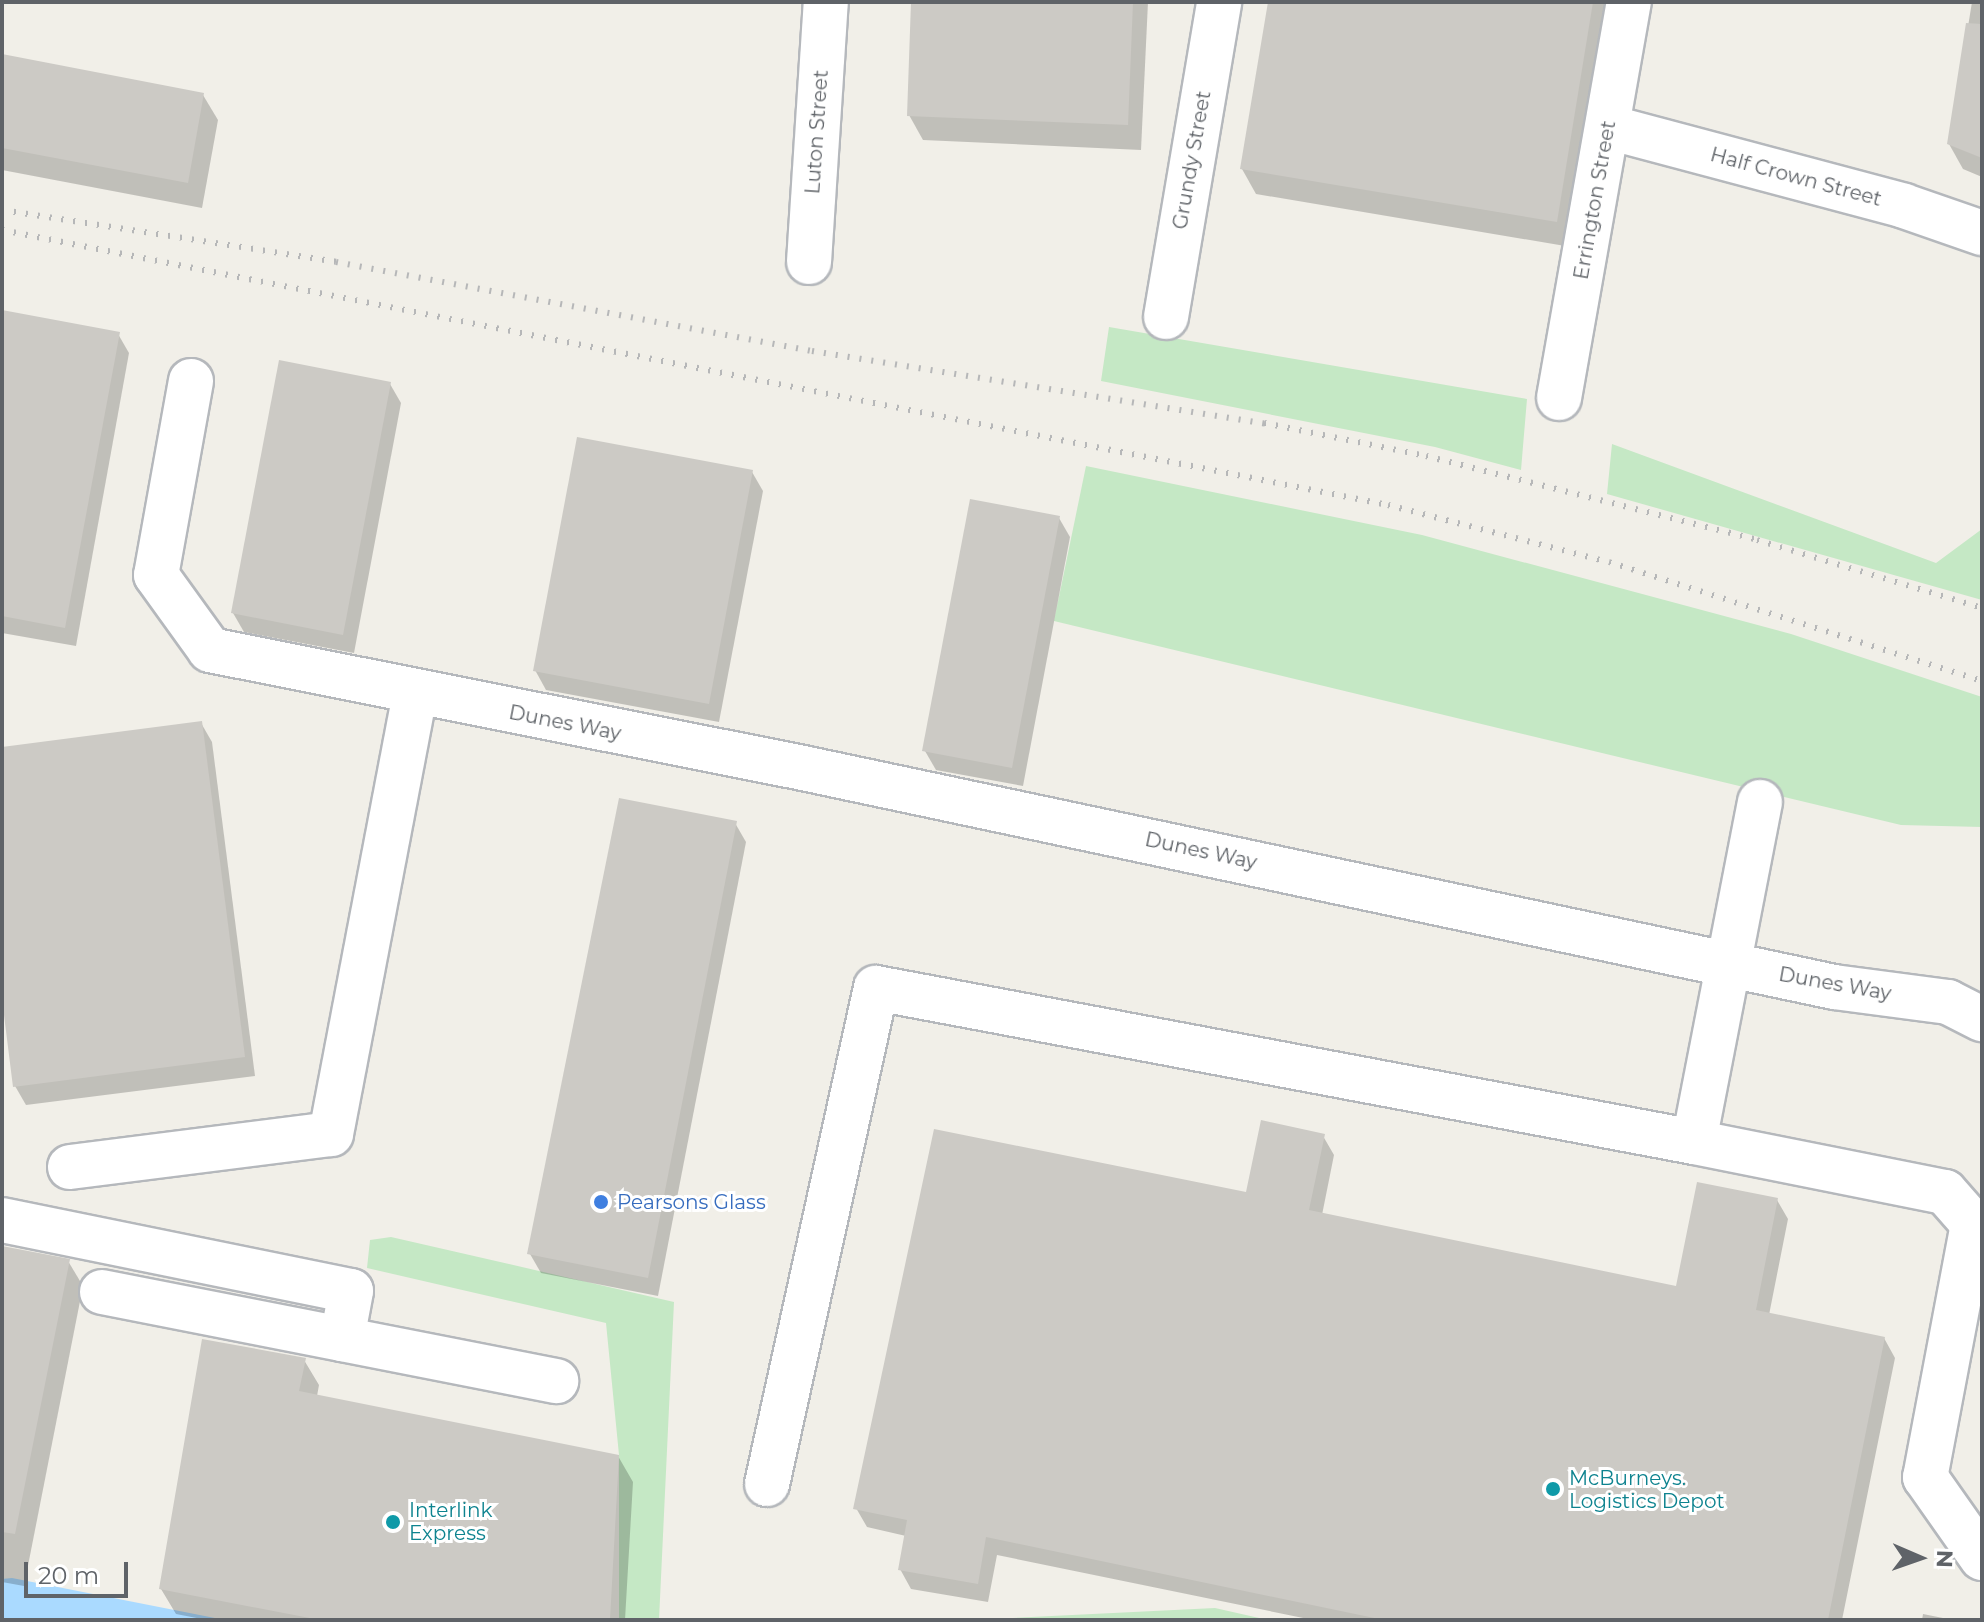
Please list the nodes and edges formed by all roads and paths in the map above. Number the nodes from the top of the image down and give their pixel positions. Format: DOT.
graph roads {
  1 [pos="826,2"];
  2 [pos="1219,2"];
  3 [pos="1629,2"];
  4 [pos="1608,127"];
  5 [pos="1982,233"];
  6 [pos="809,262"];
  7 [pos="1166,317"];
  8 [pos="191,381"];
  9 [pos="1559,398"];
  10 [pos="415,695"];
  11 [pos="1760,802"];
  12 [pos="1726,961"];
  13 [pos="1982,1019"];
  14 [pos="1694,1142"];
  15 [pos="70,1167"];
  16 [pos="2,1220"];
  17 [pos="102,1292"];
  18 [pos="342,1339"];
  19 [pos="556,1381"];
  20 [pos="767,1484"];
  21 [pos="1982,1558"];
  1 -- 6 [label="street, Luton Street"];
  2 -- 7 [label="street, Grundy Street"];
  3 -- 4 [label="street, Errington Street"];
  4 -- 5 [label="street, Half Crown Street"];
  4 -- 9 [label="street, Errington Street"];
  8 -- 10 [label="street, Dunes Way"];
  10 -- 12 [label="street, Dunes Way"];
  10 -- 15 [label="street"];
  11 -- 12 [label="street"];
  12 -- 13 [label="street, Dunes Way"];
  12 -- 14 [label="street"];
  14 -- 20 [label="street"];
  14 -- 21 [label="street"];
  16 -- 18 [label="street"];
  17 -- 18 [label="street"];
  18 -- 19 [label="street"];
}
